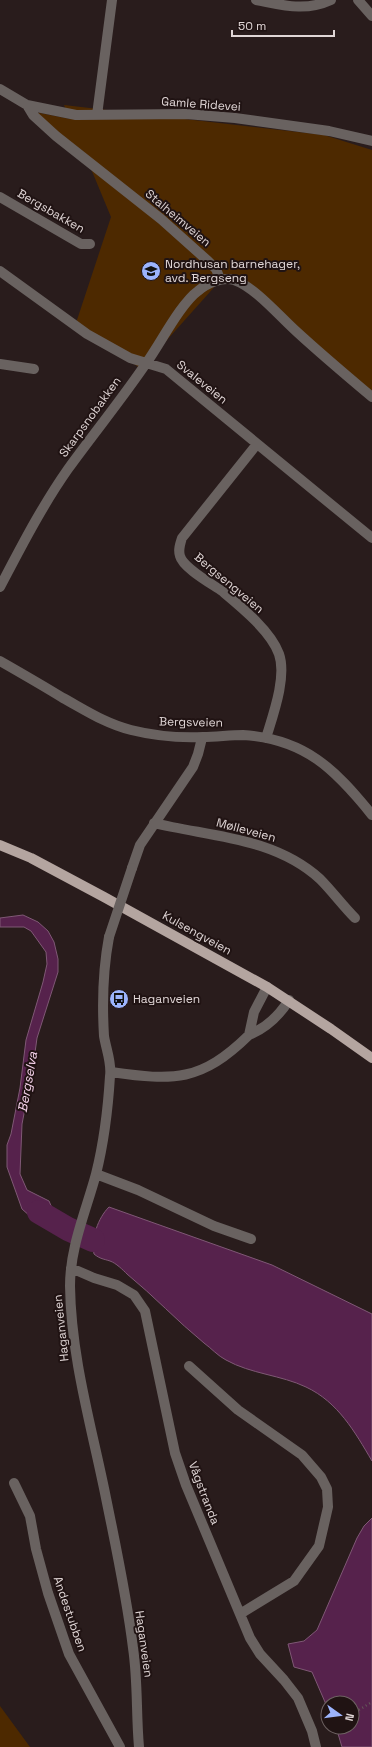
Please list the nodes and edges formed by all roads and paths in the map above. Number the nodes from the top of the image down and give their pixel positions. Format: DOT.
graph roads {
  1 [pos="112,0"];
  2 [pos="256,0"];
  3 [pos="331,0"];
  4 [pos="358,0"];
  5 [pos="372,16"];
  6 [pos="0,89"];
  7 [pos="27,105"];
  8 [pos="97,115"];
  9 [pos="372,141"];
  10 [pos="0,196"];
  11 [pos="90,244"];
  12 [pos="0,271"];
  13 [pos="220,279"];
  14 [pos="147,362"];
  15 [pos="0,364"];
  16 [pos="34,369"];
  17 [pos="372,397"];
  18 [pos="258,444"];
  19 [pos="372,538"];
  20 [pos="0,587"];
  21 [pos="0,661"];
  22 [pos="202,738"];
  23 [pos="266,738"];
  24 [pos="372,815"];
  25 [pos="154,822"];
  26 [pos="0,845"];
  27 [pos="355,918"];
  28 [pos="267,987"];
  29 [pos="289,1000"];
  30 [pos="249,1035"];
  31 [pos="372,1058"];
  32 [pos="111,1072"];
  33 [pos="96,1174"];
  34 [pos="251,1239"];
  35 [pos="71,1268"];
  36 [pos="189,1366"];
  37 [pos="14,1482"];
  38 [pos="240,1614"];
  39 [pos="372,1702"];
  40 [pos="360,1709"];
  41 [pos="120,1747"];
  42 [pos="139,1747"];
  43 [pos="316,1747"];
  1 -- 8 [label="street"];
  2 -- 3 [label="street"];
  4 -- 5 [label="street"];
  6 -- 7 [label="street, Stalheimveien"];
  7 -- 8 [label="street, Gamle Ridevei"];
  7 -- 13 [label="street, Stalheimveien"];
  8 -- 9 [label="street, Gamle Ridevei"];
  10 -- 11 [label="street, Bergsbakken"];
  12 -- 14 [label="street, Svaleveien"];
  13 -- 14 [label="street, Skarpsnobakken"];
  13 -- 17 [label="street"];
  14 -- 18 [label="street, Svaleveien"];
  14 -- 20 [label="street, Skarpsnobakken"];
  15 -- 16 [label="street"];
  18 -- 19 [label="street, Svaleveien"];
  18 -- 23 [label="street, Bergsengveien"];
  21 -- 22 [label="street, Bergsveien"];
  22 -- 23 [label="street, Bergsveien"];
  22 -- 25 [label="street, Haganveien"];
  23 -- 24 [label="street, Bergsveien"];
  25 -- 27 [label="street, Mølleveien"];
  25 -- 32 [label="street, Haganveien, bridge"];
  26 -- 28 [label="main road, Kulsengveien"];
  28 -- 29 [label="main road, Kulsengveien"];
  28 -- 30 [label="street"];
  29 -- 30 [label="street"];
  29 -- 31 [label="main road, Kulsengveien"];
  30 -- 32 [label="street"];
  32 -- 33 [label="street, Haganveien"];
  33 -- 34 [label="street"];
  33 -- 35 [label="street, Haganveien"];
  35 -- 38 [label="street, Vågstranda"];
  35 -- 42 [label="street, Haganveien"];
  36 -- 38 [label="street"];
  37 -- 41 [label="street, Andestubben"];
  38 -- 43 [label="street, Vågstranda"];
  39 -- 40 [label="path"];
}
